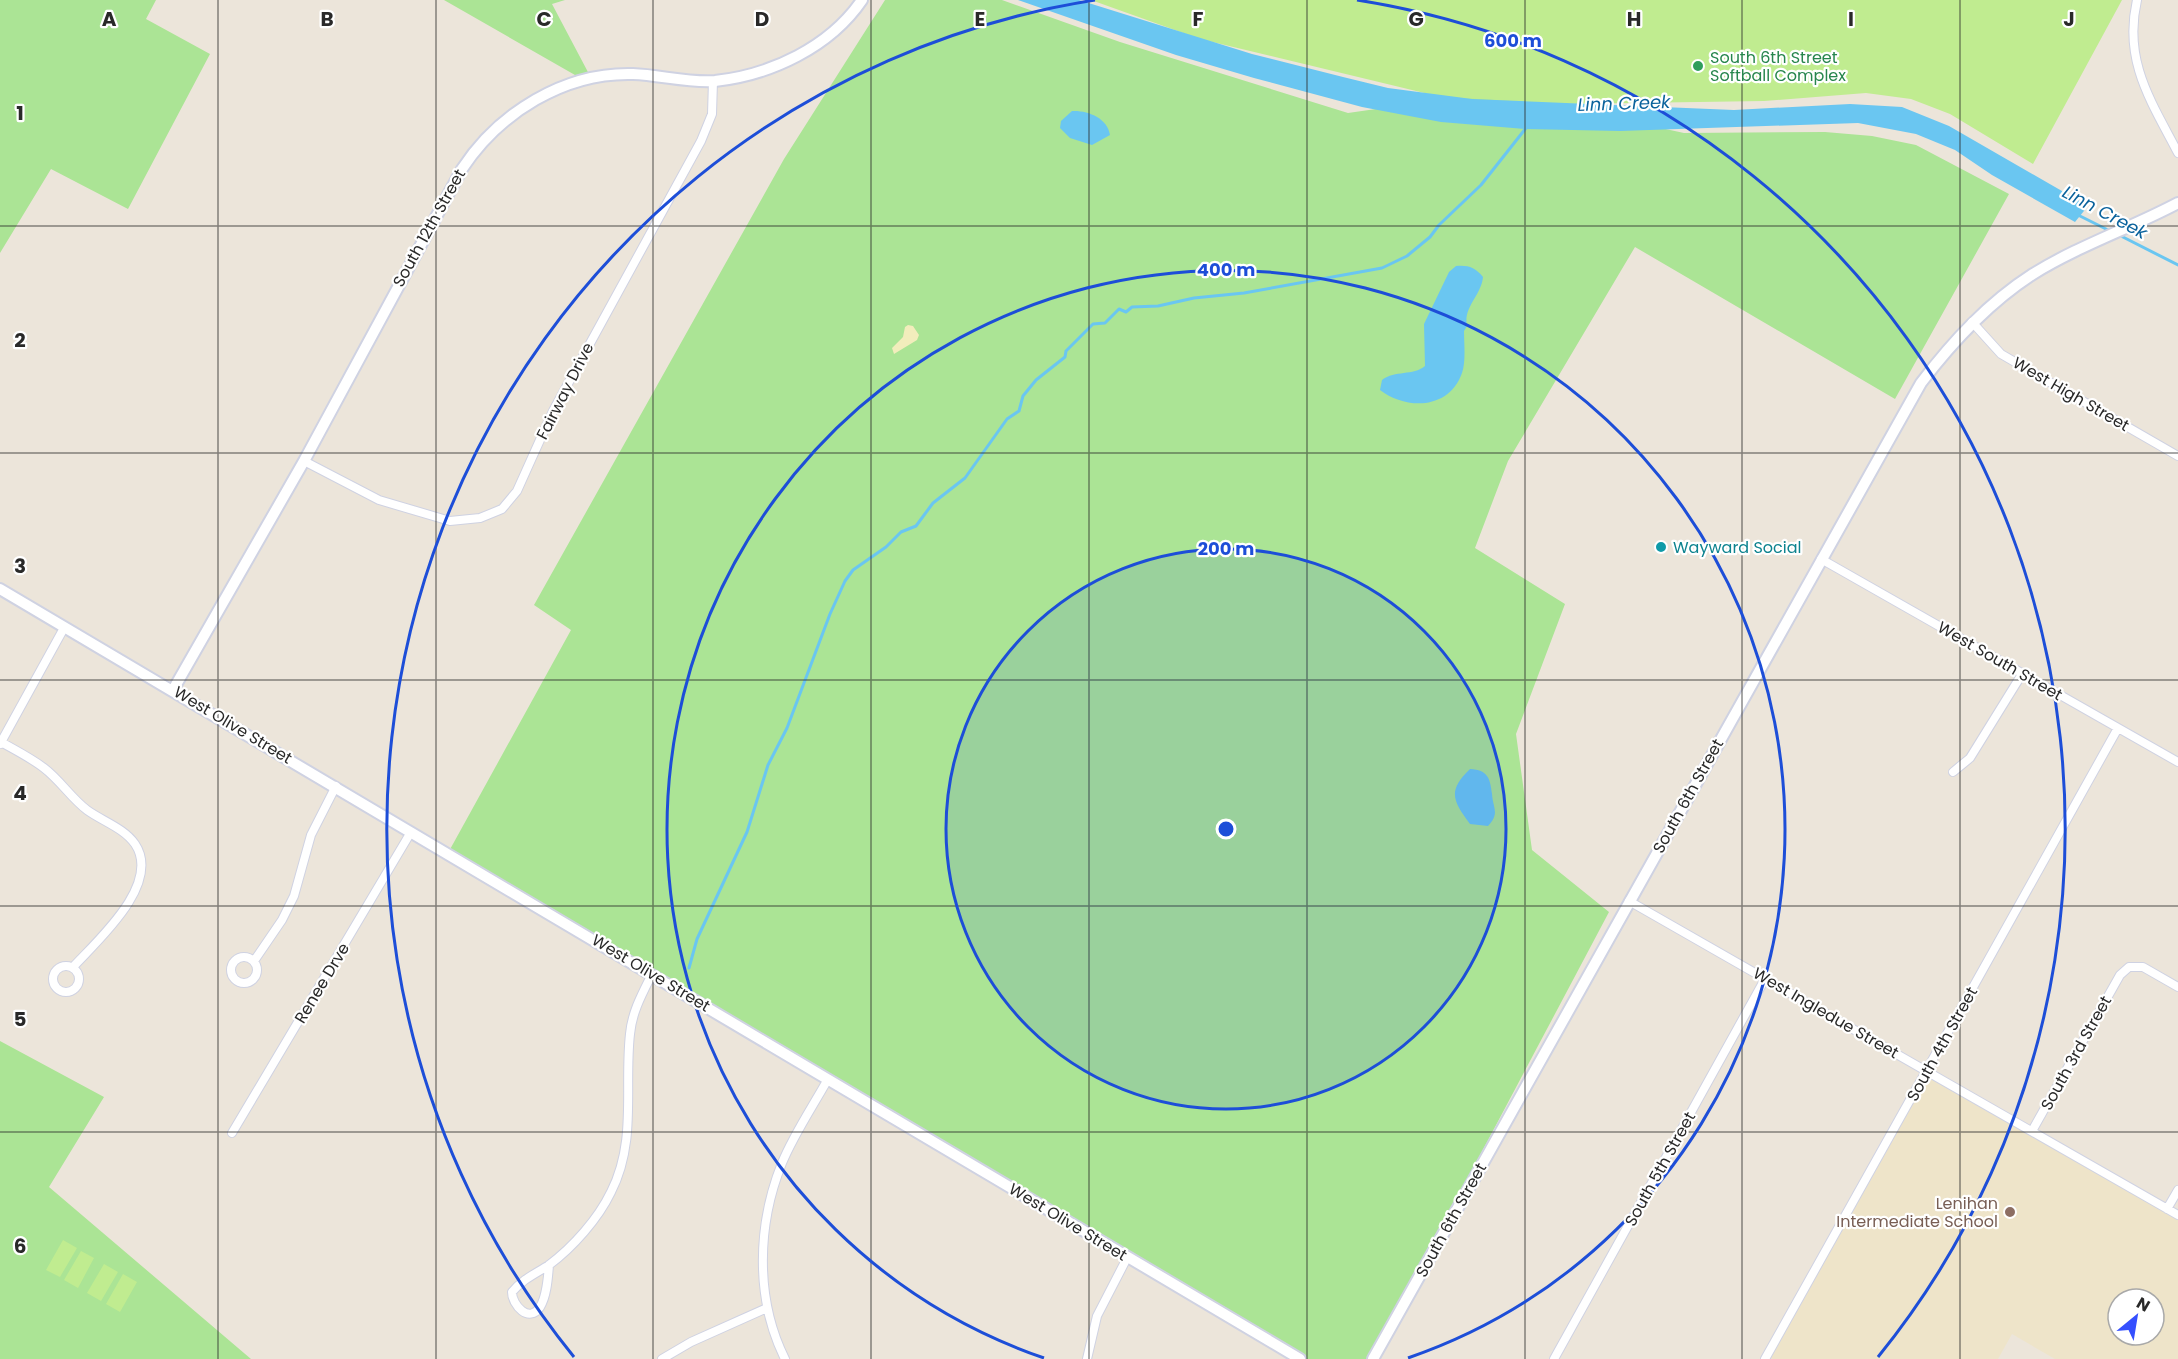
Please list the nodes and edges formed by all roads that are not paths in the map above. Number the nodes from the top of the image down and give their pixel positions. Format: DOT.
graph roads {
  1 [pos="862,0"];
  2 [pos="2138,0"];
  3 [pos="713,81"];
  4 [pos="2178,153"];
  5 [pos="2176,204"];
  6 [pos="1972,322"];
  7 [pos="2178,456"];
  8 [pos="304,461"];
  9 [pos="1821,560"];
  10 [pos="0,589"];
  11 [pos="64,627"];
  12 [pos="2022,674"];
  13 [pos="173,690"];
  14 [pos="2118,728"];
  15 [pos="1,743"];
  16 [pos="2178,762"];
  17 [pos="1953,772"];
  18 [pos="336,786"];
  19 [pos="411,832"];
  20 [pos="1629,901"];
  21 [pos="254,961"];
  22 [pos="73,967"];
  23 [pos="652,974"];
  24 [pos="1765,979"];
  25 [pos="2178,987"];
  26 [pos="1927,1070"];
  27 [pos="828,1079"];
  28 [pos="2032,1131"];
  29 [pos="232,1133"];
  30 [pos="2178,1190"];
  31 [pos="2167,1209"];
  32 [pos="2178,1215"];
  33 [pos="1127,1258"];
  34 [pos="549,1265"];
  35 [pos="767,1308"];
  36 [pos="1768,1358"];
  37 [pos="662,1359"];
  38 [pos="785,1359"];
  39 [pos="1087,1359"];
  40 [pos="1300,1359"];
  41 [pos="1373,1359"];
  42 [pos="1554,1359"];
  1 -- 3 [label="street, South 12th Street"];
  2 -- 4 [label="street"];
  3 -- 8 [label="street, South 12th Street"];
  3 -- 8 [label="street, Fairway Drive"];
  5 -- 6 [label="street, South 6th Street"];
  6 -- 7 [label="street, West High Street"];
  6 -- 9 [label="street, South 6th Street"];
  8 -- 13 [label="street, South 12th Street"];
  9 -- 12 [label="street, West South Street"];
  9 -- 20 [label="street, South 6th Street"];
  10 -- 11 [label="street, West Olive Street"];
  11 -- 13 [label="street, West Olive Street"];
  11 -- 15 [label="street"];
  12 -- 14 [label="street, West South Street"];
  12 -- 17 [label="street"];
  13 -- 18 [label="street, West Olive Street"];
  14 -- 16 [label="street, West South Street"];
  14 -- 26 [label="street, South 4th Street"];
  15 -- 22 [label="street"];
  18 -- 19 [label="street, West Olive Street"];
  18 -- 21 [label="street"];
  19 -- 23 [label="street, West Olive Street"];
  19 -- 29 [label="street, Renee Drve"];
  20 -- 24 [label="street, West Ingledue Street"];
  20 -- 41 [label="street, South 6th Street"];
  23 -- 27 [label="street, West Olive Street"];
  23 -- 34 [label="street"];
  24 -- 26 [label="street, West Ingledue Street"];
  24 -- 42 [label="street, South 5th Street"];
  25 -- 28 [label="street, South 3rd Street"];
  26 -- 28 [label="street, West Ingledue Street"];
  26 -- 36 [label="street, South 4th Street"];
  27 -- 33 [label="street, West Olive Street"];
  27 -- 35 [label="street"];
  28 -- 31 [label="street, West Ingledue Street"];
  30 -- 31 [label="street"];
  31 -- 32 [label="street, West Ingledue Street"];
  33 -- 39 [label="street"];
  33 -- 40 [label="street, West Olive Street"];
  34 -- 34 [label="street"];
  35 -- 37 [label="street"];
  35 -- 38 [label="street"];
}
